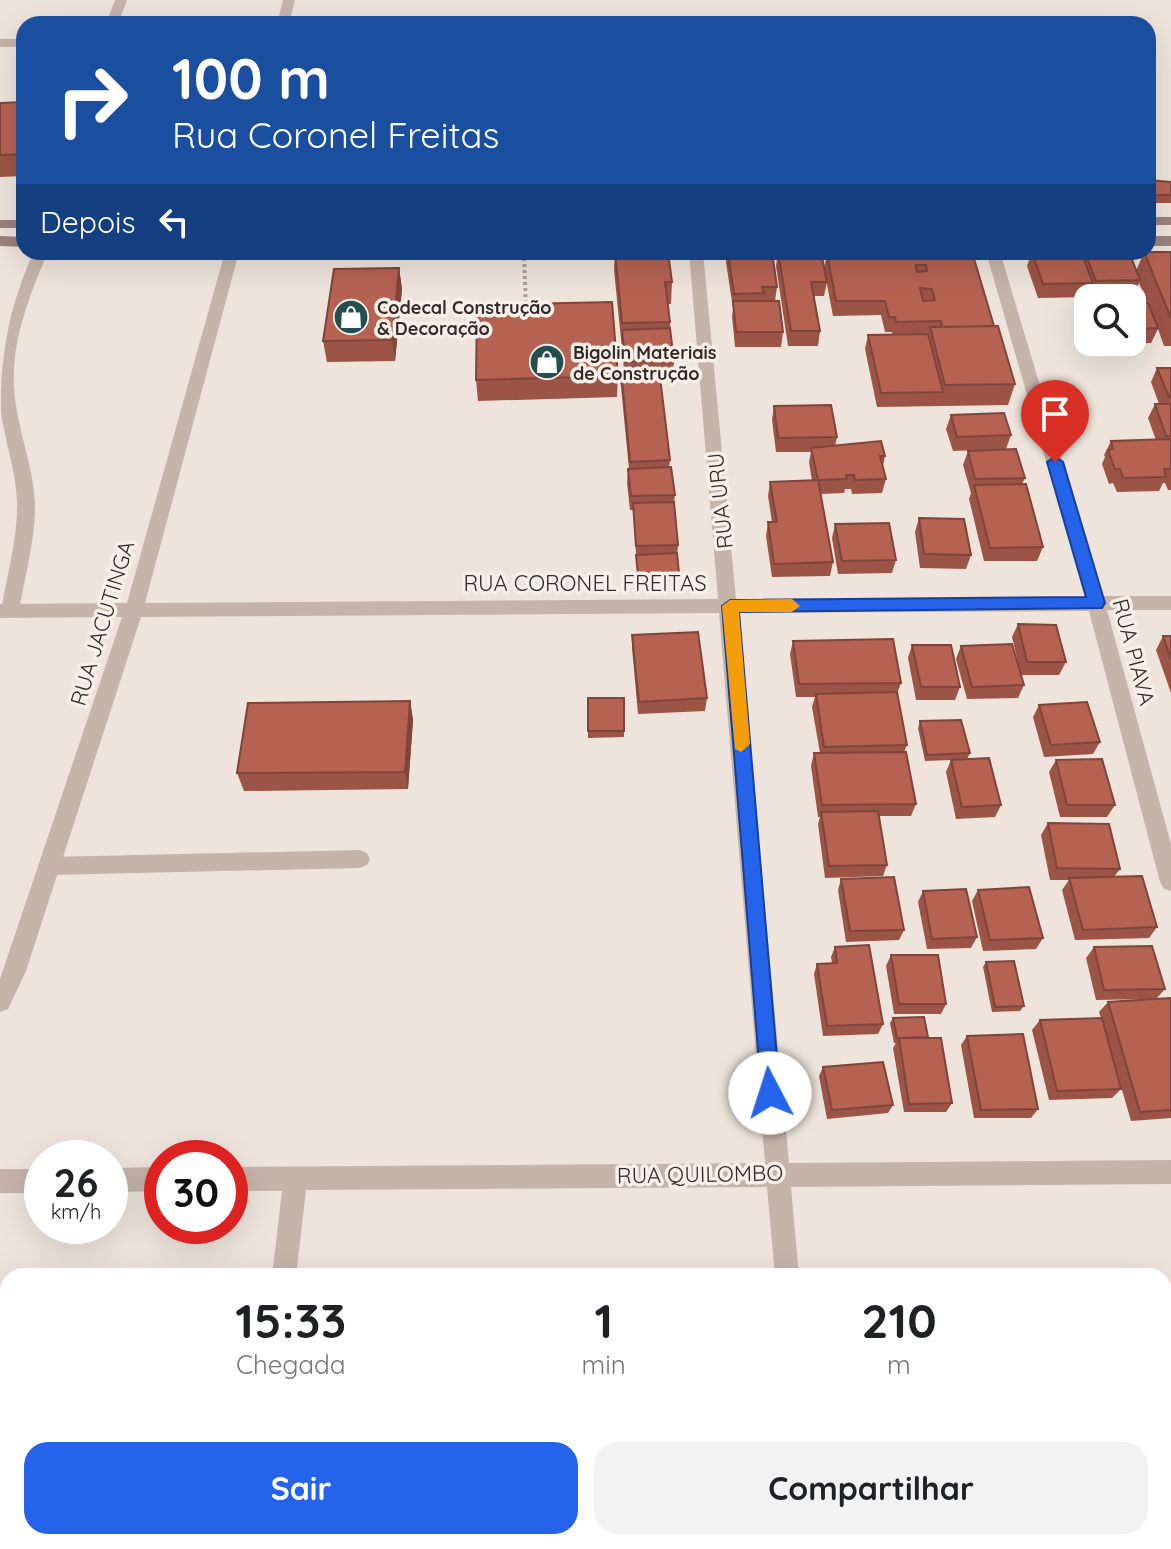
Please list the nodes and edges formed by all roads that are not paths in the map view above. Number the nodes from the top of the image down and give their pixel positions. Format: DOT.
graph roads {
  1 [pos="38,260"];
  2 [pos="230,260"];
  3 [pos="697,260"];
  4 [pos="995,260"];
  5 [pos="1096,603"];
  6 [pos="1171,603"];
  7 [pos="730,606"];
  8 [pos="134,610"];
  9 [pos="5,611"];
  10 [pos="360,859"];
  11 [pos="50,866"];
  12 [pos="1171,882"];
  13 [pos="0,1002"];
  14 [pos="1171,1172"];
  15 [pos="779,1173"];
  16 [pos="295,1178"];
  17 [pos="248,1179"];
  18 [pos="0,1181"];
  19 [pos="24,1181"];
  20 [pos="285,1268"];
  21 [pos="786,1268"];
  1 -- 9 [label="street"];
  2 -- 8 [label="street, RUA JACUTINGA"];
  3 -- 7 [label="street, RUA URU"];
  4 -- 5 [label="street, RUA PIAVA"];
  5 -- 6 [label="street, RUA CORONEL FREITAS"];
  5 -- 7 [label="street, RUA CORONEL FREITAS"];
  5 -- 12 [label="street, RUA PIAVA"];
  7 -- 8 [label="street, RUA CORONEL FREITAS"];
  7 -- 15 [label="street, RUA URU"];
  8 -- 9 [label="street, RUA CORONEL FREITAS"];
  8 -- 11 [label="street, RUA JACUTINGA"];
  10 -- 11 [label="street"];
  11 -- 13 [label="street, RUA JACUTINGA"];
  14 -- 15 [label="street, RUA QUILOMBO"];
  15 -- 16 [label="street, RUA QUILOMBO"];
  15 -- 21 [label="street, RUA URU"];
  16 -- 17 [label="street, RUA QUILOMBO"];
  16 -- 20 [label="street"];
  18 -- 19 [label="street"];
}
